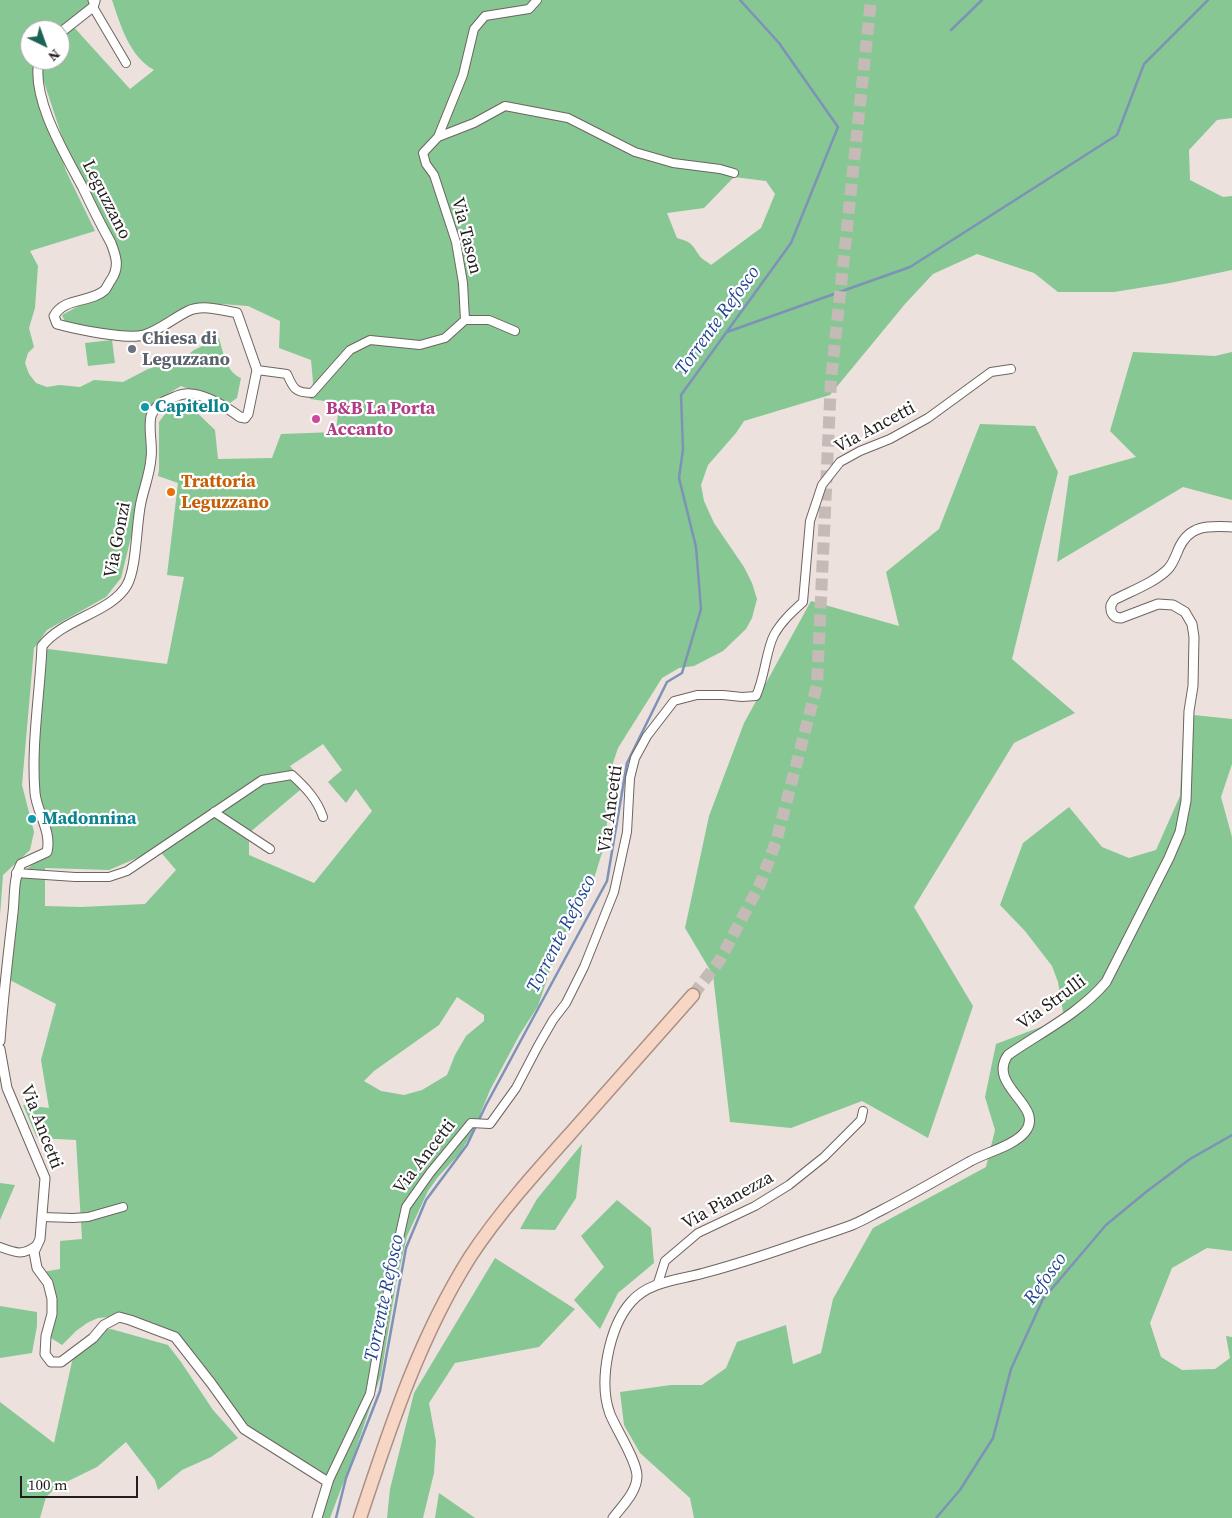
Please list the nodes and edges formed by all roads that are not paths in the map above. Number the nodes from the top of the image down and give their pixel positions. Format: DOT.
graph roads {
  1 [pos="537,0"];
  2 [pos="94,2"];
  3 [pos="70,24"];
  4 [pos="126,63"];
  5 [pos="36,70"];
  6 [pos="438,138"];
  7 [pos="734,173"];
  8 [pos="465,320"];
  9 [pos="57,324"];
  10 [pos="515,331"];
  11 [pos="1011,369"];
  12 [pos="256,370"];
  13 [pos="1232,527"];
  14 [pos="214,812"];
  15 [pos="323,817"];
  16 [pos="270,848"];
  17 [pos="16,873"];
  18 [pos="693,995"];
  19 [pos="0,1041"];
  20 [pos="0,1049"];
  21 [pos="863,1111"];
  22 [pos="122,1206"];
  23 [pos="42,1217"];
  24 [pos="37,1245"];
  25 [pos="0,1248"];
  26 [pos="658,1283"];
  27 [pos="328,1482"];
  28 [pos="317,1518"];
  29 [pos="360,1518"];
  30 [pos="613,1518"];
  1 -- 6 [label="street, Via Tason"];
  2 -- 3 [label="street"];
  2 -- 4 [label="street"];
  5 -- 9 [label="street, Leguzzano"];
  6 -- 7 [label="street"];
  6 -- 8 [label="street, Via Tason"];
  8 -- 10 [label="street"];
  8 -- 12 [label="street"];
  9 -- 12 [label="street, Via Gonzi"];
  11 -- 27 [label="street, Via Ancetti"];
  12 -- 17 [label="street, Via Gonzi"];
  13 -- 26 [label="street, Via Strulli"];
  14 -- 15 [label="street"];
  14 -- 16 [label="street"];
  14 -- 17 [label="street"];
  17 -- 19 [label="street"];
  18 -- 29 [label="highway"];
  20 -- 23 [label="street, Via Ancetti"];
  21 -- 26 [label="street, Via Pianezza"];
  22 -- 23 [label="street"];
  23 -- 24 [label="street, Via Ancetti"];
  24 -- 25 [label="street"];
  24 -- 27 [label="street, Via Ancetti"];
  26 -- 30 [label="street"];
  27 -- 28 [label="street, Via Ancetti"];
}
